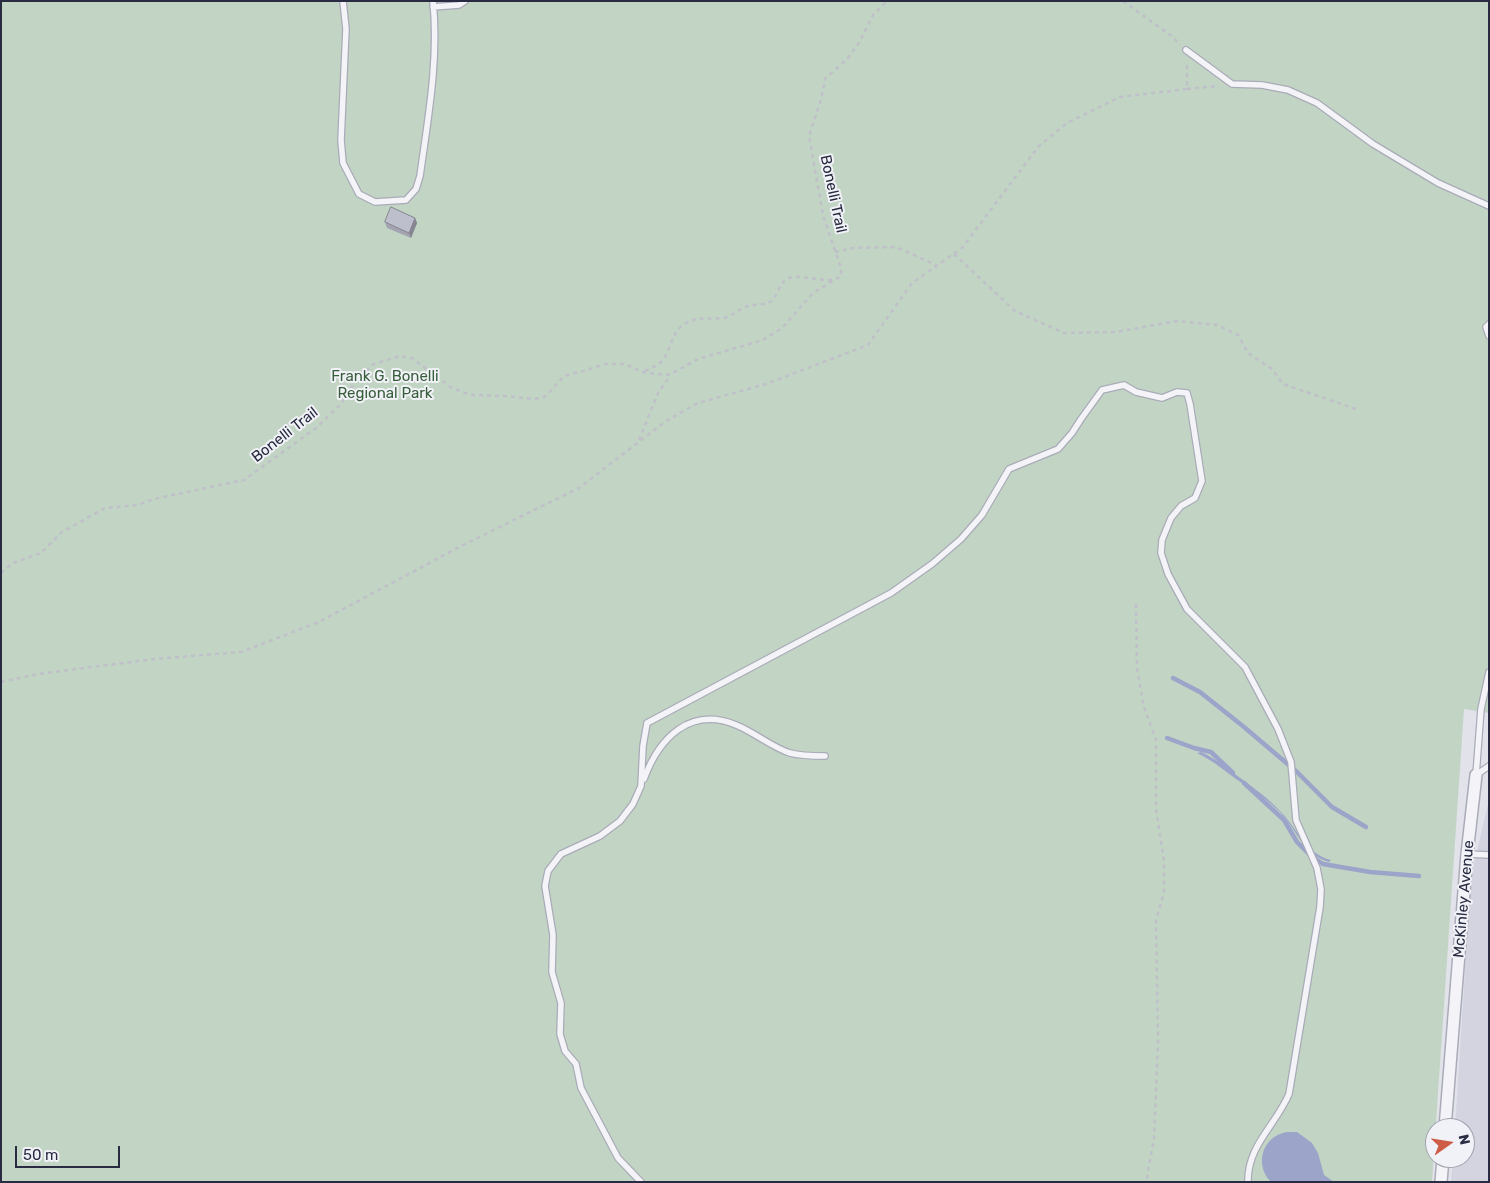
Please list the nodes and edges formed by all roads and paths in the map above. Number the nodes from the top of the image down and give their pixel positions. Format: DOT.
graph roads {
  1 [pos="343,1"];
  2 [pos="465,1"];
  3 [pos="887,1"];
  4 [pos="1122,1"];
  5 [pos="433,4"];
  6 [pos="1186,50"];
  7 [pos="1232,84"];
  8 [pos="1187,90"];
  9 [pos="1489,206"];
  10 [pos="835,252"];
  11 [pos="954,254"];
  12 [pos="937,266"];
  13 [pos="836,279"];
  14 [pos="1489,324"];
  15 [pos="1489,336"];
  16 [pos="646,372"];
  17 [pos="671,374"];
  18 [pos="1356,409"];
  19 [pos="639,440"];
  20 [pos="1,573"];
  21 [pos="1136,604"];
  22 [pos="1489,672"];
  23 [pos="1,682"];
  24 [pos="825,756"];
  25 [pos="1489,766"];
  26 [pos="1476,775"];
  27 [pos="641,786"];
  28 [pos="1467,854"];
  29 [pos="1489,855"];
  30 [pos="1446,1118"];
  31 [pos="1442,1168"];
  32 [pos="641,1182"];
  33 [pos="1146,1182"];
  34 [pos="1248,1182"];
  35 [pos="1441,1182"];
  1 -- 5 [label="lane"];
  2 -- 5 [label="lane"];
  3 -- 10 [label="path, Bonelli Trail"];
  4 -- 6 [label="path"];
  6 -- 7 [label="lane"];
  6 -- 8 [label="path"];
  7 -- 8 [label="path"];
  7 -- 9 [label="lane"];
  8 -- 11 [label="path"];
  10 -- 12 [label="path"];
  10 -- 13 [label="path, Bonelli Trail"];
  11 -- 12 [label="path"];
  11 -- 18 [label="path"];
  12 -- 19 [label="path"];
  13 -- 16 [label="path"];
  13 -- 17 [label="path"];
  14 -- 15 [label="lane"];
  16 -- 17 [label="path, Bonelli Trail"];
  16 -- 20 [label="path, Bonelli Trail"];
  17 -- 19 [label="path"];
  19 -- 23 [label="path"];
  21 -- 33 [label="path"];
  22 -- 26 [label="lane, McKinley Avenue"];
  24 -- 27 [label="lane"];
  25 -- 26 [label="lane"];
  26 -- 28 [label="street, McKinley Avenue"];
  27 -- 32 [label="lane"];
  27 -- 34 [label="lane"];
  28 -- 29 [label="lane"];
  28 -- 30 [label="street, McKinley Avenue"];
  31 -- 35 [label="street"];
}
